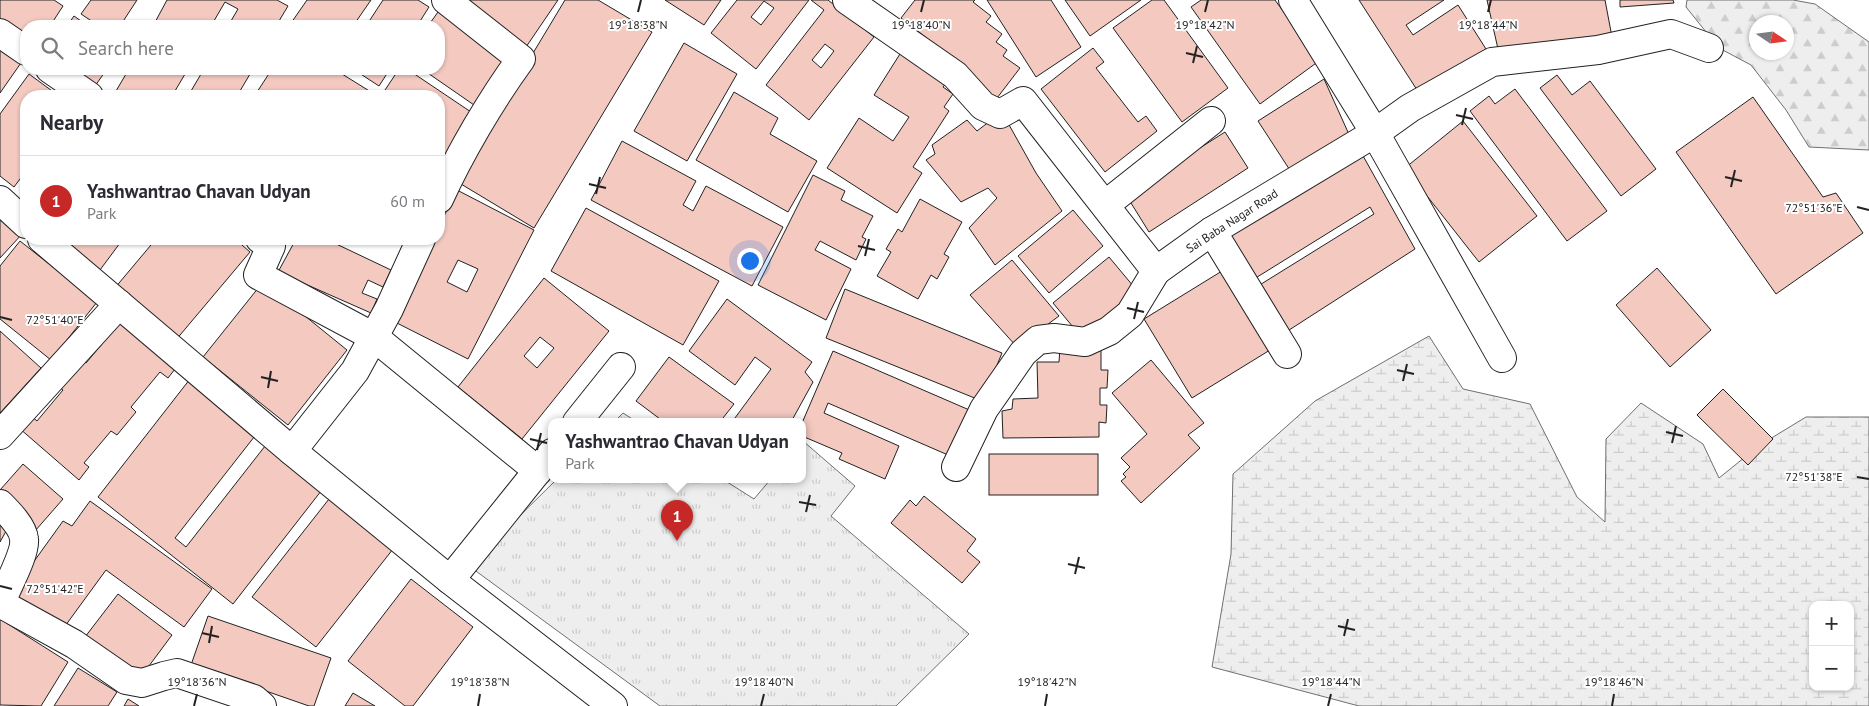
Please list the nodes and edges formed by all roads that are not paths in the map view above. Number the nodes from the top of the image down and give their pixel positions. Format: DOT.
graph roads {
  1 [pos="446,0"];
  2 [pos="847,0"];
  3 [pos="1293,0"];
  4 [pos="0,33"];
  5 [pos="20,48"];
  6 [pos="1709,48"];
  7 [pos="58,75"];
  8 [pos="80,90"];
  9 [pos="1211,121"];
  10 [pos="1375,133"];
  11 [pos="445,185"];
  12 [pos="0,200"];
  13 [pos="1105,205"];
  14 [pos="20,218"];
  15 [pos="1212,231"];
  16 [pos="49,245"];
  17 [pos="269,245"];
  18 [pos="418,245"];
  19 [pos="1156,271"];
  20 [pos="119,304"];
  21 [pos="374,337"];
  22 [pos="1287,354"];
  23 [pos="1502,358"];
  24 [pos="621,367"];
  25 [pos="580,418"];
  26 [pos="0,435"];
  27 [pos="292,451"];
  28 [pos="545,462"];
  29 [pos="956,467"];
  30 [pos="0,504"];
  31 [pos="450,580"];
  32 [pos="262,706"];
  33 [pos="613,706"];
  1 -- 11 [label="street"];
  2 -- 13 [label="street"];
  3 -- 10 [label="street"];
  4 -- 5 [label="street"];
  6 -- 10 [label="street, Sai Baba Nagar Road"];
  7 -- 8 [label="street"];
  9 -- 13 [label="street"];
  10 -- 15 [label="street, Sai Baba Nagar Road"];
  10 -- 23 [label="street"];
  12 -- 14 [label="street"];
  13 -- 19 [label="street"];
  15 -- 19 [label="street, Sai Baba Nagar Road"];
  15 -- 22 [label="street"];
  16 -- 20 [label="street"];
  17 -- 21 [label="street"];
  18 -- 21 [label="street"];
  19 -- 29 [label="street"];
  20 -- 26 [label="street"];
  20 -- 27 [label="street"];
  21 -- 27 [label="street"];
  21 -- 28 [label="street"];
  24 -- 25 [label="street"];
  27 -- 31 [label="street"];
  28 -- 31 [label="street"];
  30 -- 32 [label="street"];
  31 -- 33 [label="street"];
}
